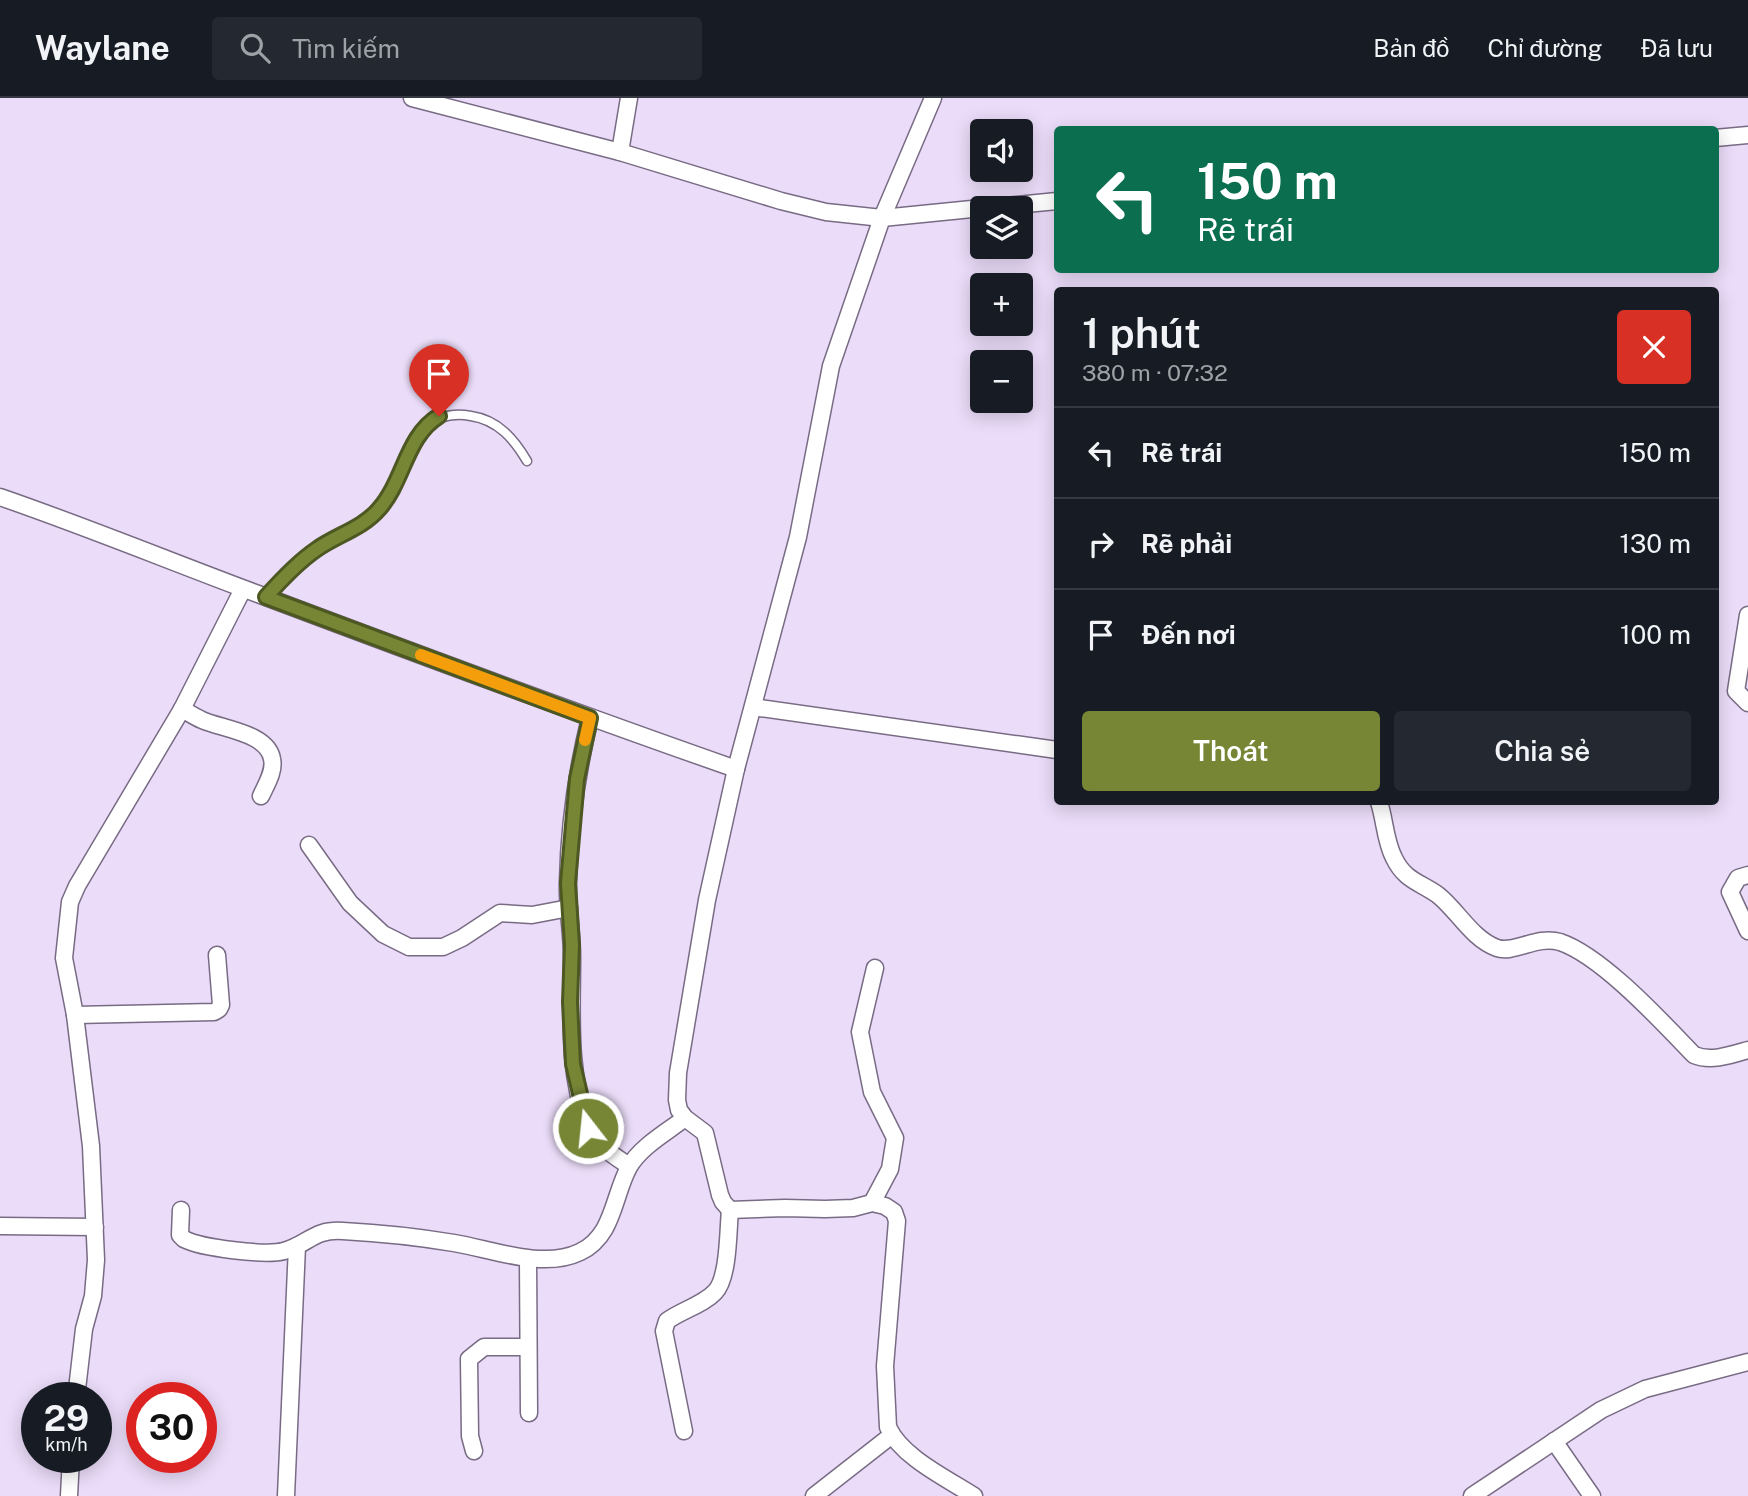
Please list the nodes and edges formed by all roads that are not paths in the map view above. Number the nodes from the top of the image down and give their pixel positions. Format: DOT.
graph roads {
  1 [pos="412,98"];
  2 [pos="629,98"];
  3 [pos="933,98"];
  4 [pos="456,104"];
  5 [pos="1748,135"];
  6 [pos="1719,138"];
  7 [pos="620,152"];
  8 [pos="1054,201"];
  9 [pos="1033,203"];
  10 [pos="970,209"];
  11 [pos="882,218"];
  12 [pos="527,461"];
  13 [pos="0,497"];
  14 [pos="243,589"];
  15 [pos="266,597"];
  16 [pos="1748,615"];
  17 [pos="1745,653"];
  18 [pos="1748,703"];
  19 [pos="753,707"];
  20 [pos="182,709"];
  21 [pos="590,718"];
  22 [pos="1054,750"];
  23 [pos="736,769"];
  24 [pos="261,796"];
  25 [pos="1380,805"];
  26 [pos="309,845"];
  27 [pos="1748,876"];
  28 [pos="569,908"];
  29 [pos="1748,931"];
  30 [pos="217,955"];
  31 [pos="875,968"];
  32 [pos="75,1014"];
  33 [pos="1748,1049"];
  34 [pos="685,1118"];
  35 [pos="629,1166"];
  36 [pos="872,1203"];
  37 [pos="181,1210"];
  38 [pos="730,1210"];
  39 [pos="0,1226"];
  40 [pos="95,1227"];
  41 [pos="296,1246"];
  42 [pos="528,1259"];
  43 [pos="528,1347"];
  44 [pos="1748,1362"];
  45 [pos="78,1382"];
  46 [pos="529,1413"];
  47 [pos="684,1431"];
  48 [pos="891,1435"];
  49 [pos="1554,1441"];
  50 [pos="474,1451"];
  51 [pos="70,1473"];
  52 [pos="69,1496"];
  53 [pos="286,1496"];
  54 [pos="814,1496"];
  55 [pos="974,1496"];
  56 [pos="1472,1496"];
  57 [pos="1592,1496"];
  1 -- 4 [label="street"];
  2 -- 7 [label="street"];
  3 -- 11 [label="street"];
  4 -- 7 [label="street"];
  5 -- 6 [label="street"];
  7 -- 11 [label="street"];
  8 -- 9 [label="street"];
  10 -- 11 [label="street"];
  11 -- 19 [label="street"];
  12 -- 15 [label="lane"];
  13 -- 14 [label="street"];
  14 -- 15 [label="street"];
  14 -- 20 [label="street"];
  15 -- 21 [label="street"];
  16 -- 17 [label="street"];
  17 -- 18 [label="street"];
  19 -- 22 [label="street"];
  19 -- 23 [label="street"];
  20 -- 24 [label="street"];
  20 -- 32 [label="street"];
  21 -- 23 [label="street"];
  21 -- 28 [label="street"];
  23 -- 34 [label="street"];
  25 -- 33 [label="street"];
  26 -- 28 [label="street"];
  27 -- 29 [label="street"];
  28 -- 35 [label="street"];
  30 -- 32 [label="street"];
  31 -- 36 [label="street"];
  32 -- 40 [label="street"];
  34 -- 35 [label="street"];
  34 -- 38 [label="street"];
  35 -- 42 [label="street"];
  36 -- 38 [label="street"];
  36 -- 48 [label="street"];
  37 -- 41 [label="street"];
  38 -- 47 [label="street"];
  39 -- 40 [label="street"];
  40 -- 45 [label="street"];
  41 -- 42 [label="street"];
  41 -- 53 [label="street"];
  42 -- 43 [label="street"];
  43 -- 46 [label="street"];
  43 -- 50 [label="street"];
  44 -- 49 [label="street"];
  48 -- 54 [label="street"];
  48 -- 55 [label="street"];
  49 -- 56 [label="street"];
  49 -- 57 [label="street"];
  51 -- 52 [label="street"];
}
